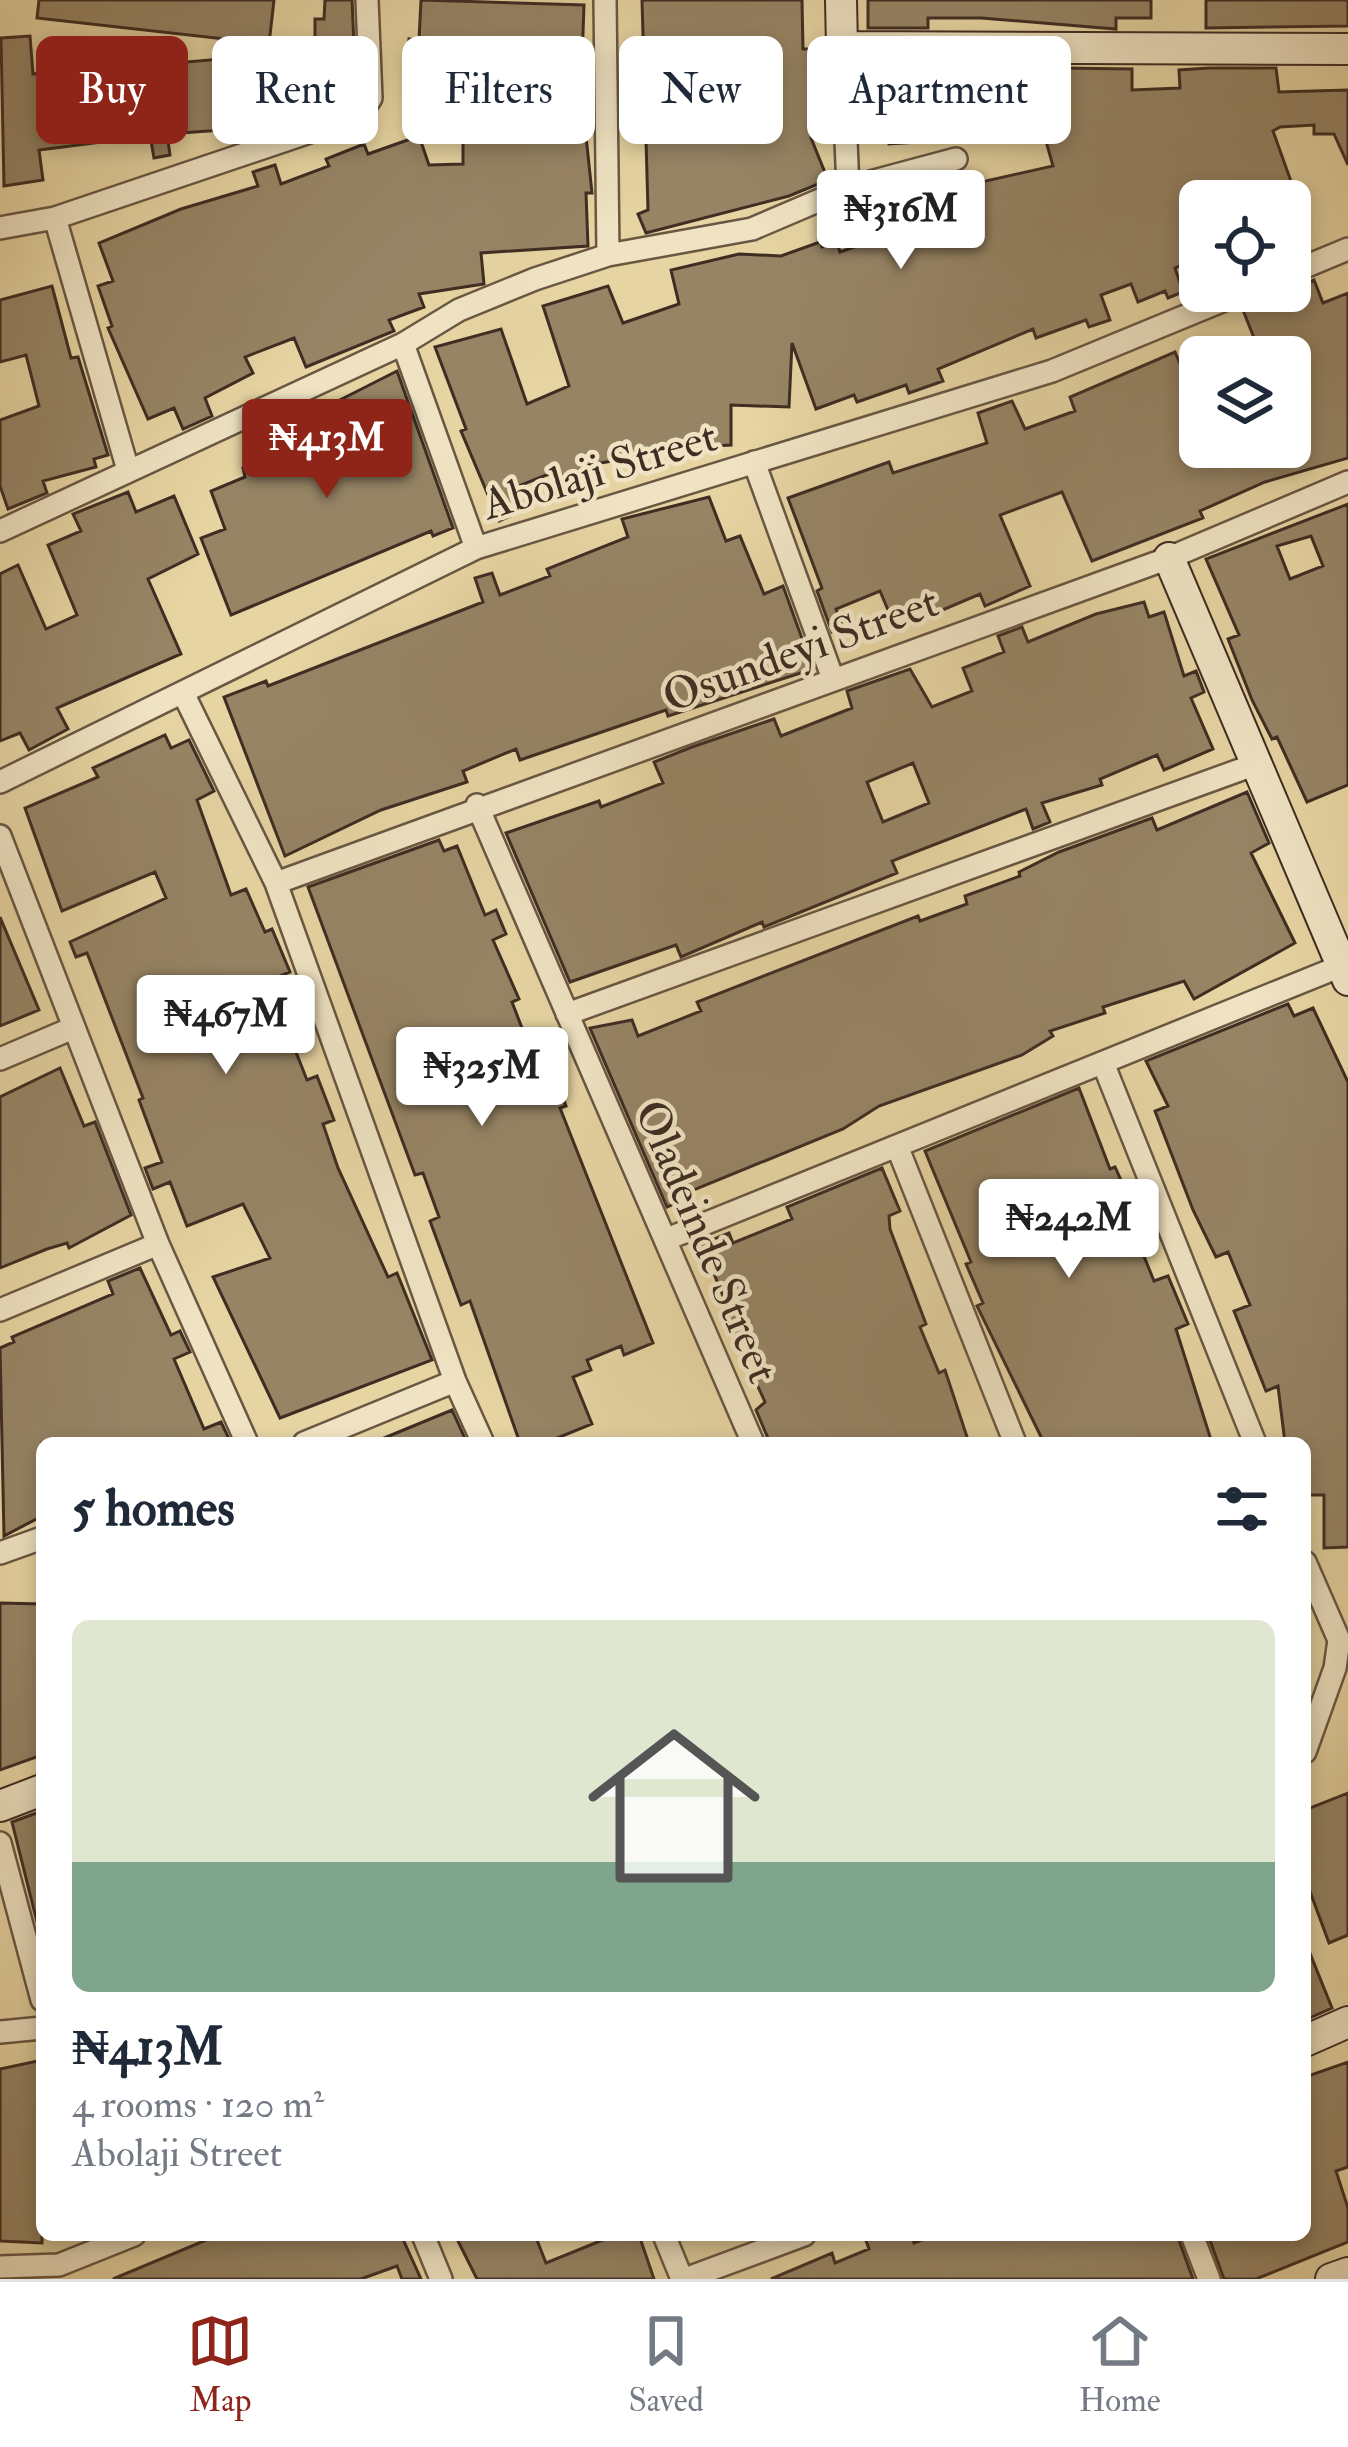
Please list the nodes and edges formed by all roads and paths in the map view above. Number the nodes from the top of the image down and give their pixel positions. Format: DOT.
graph roads {
  1 [pos="367,0"];
  2 [pos="604,0"];
  3 [pos="841,0"];
  4 [pos="842,36"];
  5 [pos="1071,48"];
  6 [pos="1348,49"];
  7 [pos="846,144"];
  8 [pos="956,158"];
  9 [pos="848,188"];
  10 [pos="55,218"];
  11 [pos="0,228"];
  12 [pos="1348,249"];
  13 [pos="608,255"];
  14 [pos="1311,264"];
  15 [pos="1195,312"];
  16 [pos="403,344"];
  17 [pos="754,462"];
  18 [pos="128,470"];
  19 [pos="1348,482"];
  20 [pos="0,531"];
  21 [pos="476,548"];
  22 [pos="1169,558"];
  23 [pos="833,679"];
  24 [pos="184,694"];
  25 [pos="1258,763"];
  26 [pos="0,782"];
  27 [pos="477,806"];
  28 [pos="0,836"];
  29 [pos="276,883"];
  30 [pos="1345,974"];
  31 [pos="566,1015"];
  32 [pos="73,1028"];
  33 [pos="0,1059"];
  34 [pos="1103,1063"];
  35 [pos="897,1146"];
  36 [pos="667,1239"];
  37 [pos="158,1244"];
  38 [pos="0,1310"];
  39 [pos="455,1381"];
  40 [pos="244,1437"];
  41 [pos="319,1437"];
  42 [pos="480,1437"];
  43 [pos="750,1437"];
  44 [pos="1014,1437"];
  45 [pos="1253,1437"];
  46 [pos="36,1540"];
  47 [pos="0,1553"];
  48 [pos="1311,1576"];
  49 [pos="1311,1735"];
  50 [pos="36,1792"];
  51 [pos="0,1806"];
  52 [pos="0,1843"];
  53 [pos="36,1978"];
  54 [pos="1348,2022"];
  55 [pos="36,2029"];
  56 [pos="0,2032"];
  57 [pos="1311,2038"];
  58 [pos="119,2241"];
  59 [pos="425,2241"];
  60 [pos="667,2241"];
  61 [pos="788,2241"];
  62 [pos="1194,2241"];
  63 [pos="0,2267"];
  64 [pos="1348,2273"];
  65 [pos="441,2279"];
  66 [pos="684,2279"];
  67 [pos="1209,2279"];
  68 [pos="1331,2279"];
  1 -- 10 [label="street"];
  2 -- 13 [label="street"];
  3 -- 4 [label="street"];
  5 -- 6 [label="street"];
  7 -- 9 [label="street"];
  8 -- 9 [label="street"];
  9 -- 13 [label="street"];
  10 -- 11 [label="street"];
  10 -- 18 [label="street"];
  12 -- 14 [label="street"];
  13 -- 16 [label="street"];
  15 -- 17 [label="street, Abolaji Street"];
  16 -- 18 [label="street"];
  16 -- 21 [label="street"];
  17 -- 21 [label="street, Abolaji Street"];
  17 -- 23 [label="street"];
  18 -- 20 [label="street"];
  19 -- 22 [label="street, Osundeyi Street"];
  21 -- 24 [label="street, Abolaji Street"];
  22 -- 23 [label="street, Osundeyi Street"];
  22 -- 25 [label="street"];
  23 -- 27 [label="street, Osundeyi Street"];
  24 -- 26 [label="street, Abolaji Street"];
  24 -- 29 [label="street"];
  25 -- 30 [label="street"];
  25 -- 31 [label="street"];
  27 -- 29 [label="street, Osundeyi Street"];
  27 -- 31 [label="street, Oladeinde Street"];
  28 -- 32 [label="street"];
  29 -- 39 [label="street"];
  30 -- 34 [label="street"];
  31 -- 36 [label="street, Oladeinde Street"];
  32 -- 33 [label="street"];
  32 -- 37 [label="street"];
  34 -- 35 [label="street"];
  34 -- 45 [label="street"];
  35 -- 36 [label="street"];
  35 -- 44 [label="street"];
  36 -- 43 [label="street, Oladeinde Street"];
  37 -- 38 [label="street"];
  37 -- 40 [label="street"];
  39 -- 41 [label="street"];
  39 -- 42 [label="street"];
  46 -- 47 [label="street"];
  48 -- 49 [label="street"];
  50 -- 51 [label="street"];
  52 -- 53 [label="street"];
  54 -- 57 [label="street"];
  55 -- 56 [label="street"];
  58 -- 63 [label="street"];
  59 -- 65 [label="street"];
  60 -- 66 [label="street"];
  61 -- 66 [label="street"];
  62 -- 67 [label="street"];
  64 -- 68 [label="street"];
}
